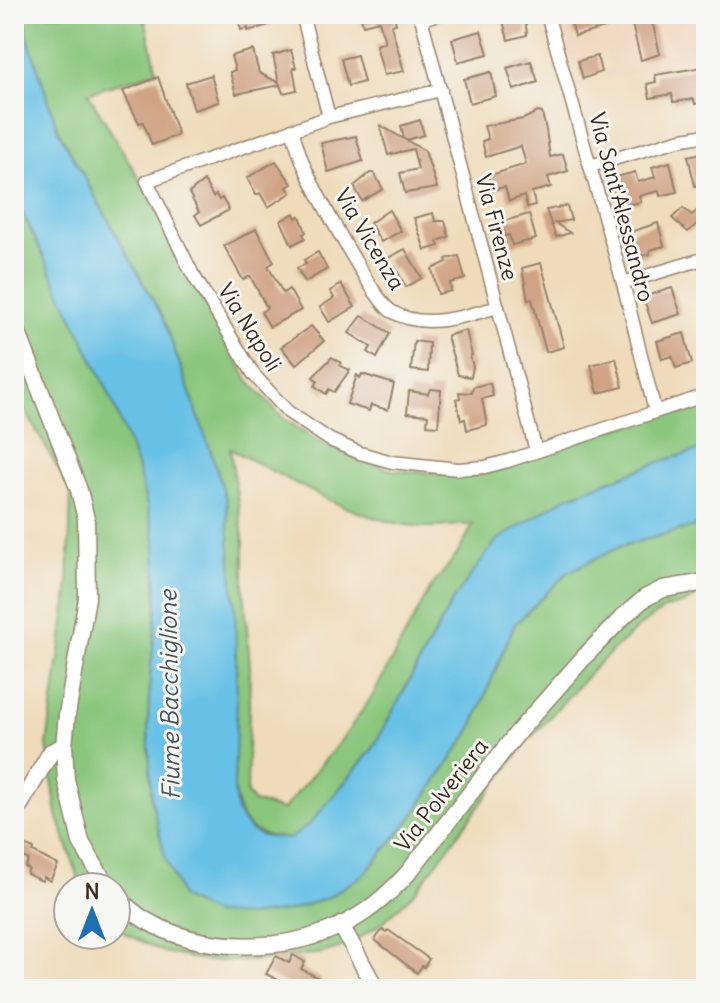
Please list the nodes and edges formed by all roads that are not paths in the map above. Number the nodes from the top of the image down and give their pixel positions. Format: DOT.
graph roads {
  1 [pos="302,14"];
  2 [pos="440,14"];
  3 [pos="547,14"];
  4 [pos="420,16"];
  5 [pos="441,90"];
  6 [pos="329,117"];
  7 [pos="292,129"];
  8 [pos="706,135"];
  9 [pos="590,166"];
  10 [pos="706,258"];
  11 [pos="623,283"];
  12 [pos="498,307"];
  13 [pos="14,323"];
  14 [pos="706,395"];
  15 [pos="655,411"];
  16 [pos="536,451"];
  17 [pos="706,582"];
  18 [pos="64,746"];
  19 [pos="14,815"];
  20 [pos="96,871"];
  21 [pos="132,911"];
  22 [pos="341,925"];
  23 [pos="376,989"];
  1 -- 6 [label="street"];
  2 -- 4 [label="street"];
  3 -- 9 [label="street, Via Sant'Alessandro"];
  4 -- 5 [label="street, Via Firenze"];
  5 -- 6 [label="street, Via Napoli"];
  5 -- 12 [label="street, Via Firenze"];
  6 -- 7 [label="street, Via Napoli"];
  7 -- 12 [label="street, Via Vicenza"];
  7 -- 16 [label="street, Via Napoli"];
  8 -- 9 [label="street"];
  9 -- 11 [label="street, Via Sant'Alessandro"];
  10 -- 11 [label="street"];
  11 -- 15 [label="street, Via Sant'Alessandro"];
  12 -- 16 [label="street, Via Firenze"];
  13 -- 18 [label="street"];
  14 -- 15 [label="street, Via Napoli"];
  15 -- 16 [label="street, Via Napoli"];
  17 -- 22 [label="street, Via Polveriera"];
  18 -- 19 [label="street"];
  18 -- 20 [label="street"];
  21 -- 22 [label="street, Via Polveriera"];
  22 -- 23 [label="street"];
}
